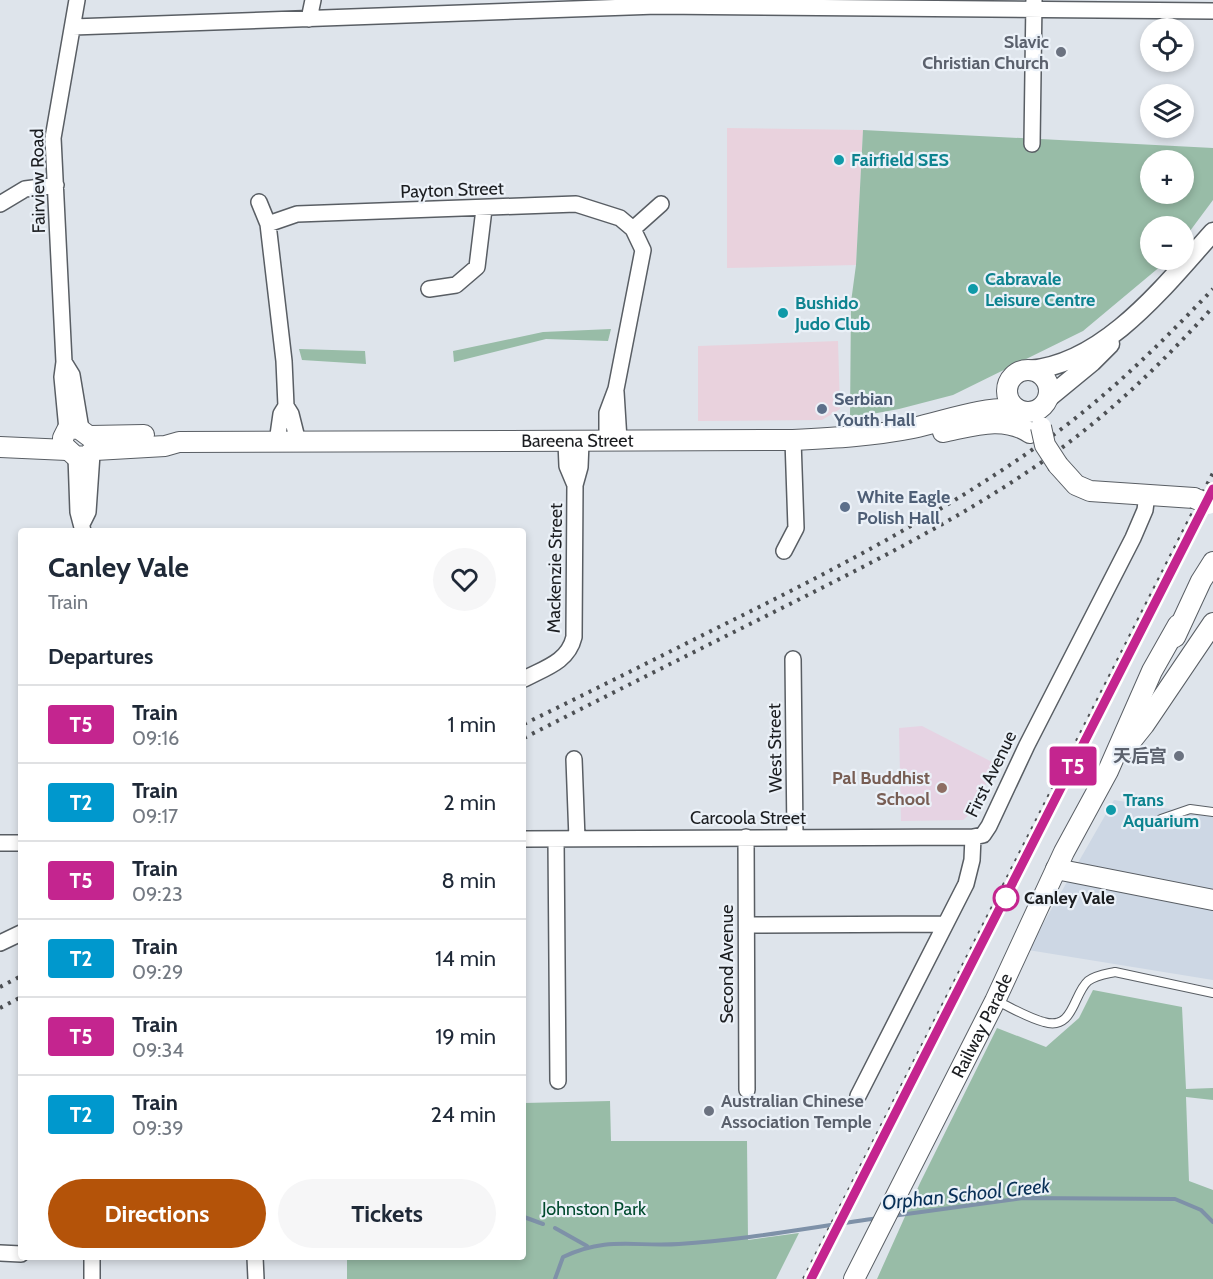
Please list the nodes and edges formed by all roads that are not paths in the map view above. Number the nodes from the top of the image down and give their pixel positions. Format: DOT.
graph roads {
  1 [pos="77,0"];
  2 [pos="313,0"];
  3 [pos="1034,5"];
  4 [pos="1195,5"];
  5 [pos="1213,11"];
  6 [pos="309,19"];
  7 [pos="73,27"];
  8 [pos="1032,144"];
  9 [pos="56,185"];
  10 [pos="259,202"];
  11 [pos="0,204"];
  12 [pos="661,204"];
  13 [pos="484,209"];
  14 [pos="268,224"];
  15 [pos="633,229"];
  16 [pos="1213,232"];
  17 [pos="429,290"];
  18 [pos="1135,315"];
  19 [pos="1029,370"];
  20 [pos="1010,380"];
  21 [pos="1046,401"];
  22 [pos="286,406"];
  23 [pos="1019,410"];
  24 [pos="972,411"];
  25 [pos="846,437"];
  26 [pos="1039,437"];
  27 [pos="0,438"];
  28 [pos="793,440"];
  29 [pos="613,441"];
  30 [pos="79,442"];
  31 [pos="277,442"];
  32 [pos="298,442"];
  33 [pos="574,442"];
  34 [pos="0,447"];
  35 [pos="1174,489"];
  36 [pos="1124,495"];
  37 [pos="1147,495"];
  38 [pos="1207,504"];
  39 [pos="83,527"];
  40 [pos="1136,531"];
  41 [pos="784,551"];
  42 [pos="1212,564"];
  43 [pos="1179,625"];
  44 [pos="1208,630"];
  45 [pos="793,659"];
  46 [pos="526,678"];
  47 [pos="1162,678"];
  48 [pos="1144,725"];
  49 [pos="574,759"];
  50 [pos="1111,763"];
  51 [pos="1213,812"];
  52 [pos="1161,819"];
  53 [pos="746,837"];
  54 [pos="795,837"];
  55 [pos="973,837"];
  56 [pos="526,839"];
  57 [pos="577,839"];
  58 [pos="556,840"];
  59 [pos="0,843"];
  60 [pos="18,843"];
  61 [pos="1056,869"];
  62 [pos="1213,900"];
  63 [pos="945,924"];
  64 [pos="747,925"];
  65 [pos="18,934"];
  66 [pos="0,943"];
  67 [pos="1213,993"];
  68 [pos="995,1000"];
  69 [pos="558,1081"];
  70 [pos="747,1090"];
  71 [pos="858,1096"];
  72 [pos="0,1253"];
  73 [pos="18,1254"];
  74 [pos="92,1260"];
  75 [pos="255,1260"];
  76 [pos="92,1279"];
  77 [pos="256,1279"];
  78 [pos="855,1279"];
  1 -- 7 [label="street, Fairview Road"];
  2 -- 6 [label="street"];
  3 -- 4 [label="street"];
  3 -- 6 [label="street"];
  3 -- 8 [label="street"];
  4 -- 5 [label="street"];
  6 -- 7 [label="street"];
  7 -- 9 [label="street, Fairview Road"];
  9 -- 11 [label="street"];
  9 -- 30 [label="street, Fairview Road"];
  10 -- 14 [label="street"];
  12 -- 15 [label="street"];
  13 -- 14 [label="street, Payton Street"];
  13 -- 15 [label="street, Payton Street"];
  13 -- 17 [label="street"];
  14 -- 22 [label="street"];
  15 -- 29 [label="street"];
  16 -- 18 [label="street"];
  18 -- 19 [label="street"];
  18 -- 21 [label="street"];
  19 -- 20 [label="main road"];
  19 -- 21 [label="main road"];
  20 -- 23 [label="main road"];
  20 -- 24 [label="main road, Bareena Street"];
  21 -- 23 [label="main road"];
  21 -- 26 [label="main road"];
  22 -- 31 [label="street"];
  22 -- 32 [label="street"];
  23 -- 24 [label="main road, Bareena Street"];
  23 -- 26 [label="main road"];
  24 -- 25 [label="main road, Bareena Street"];
  25 -- 26 [label="main road"];
  25 -- 28 [label="main road, Bareena Street"];
  26 -- 36 [label="main road, bridge"];
  27 -- 30 [label="main road, Bareena Street"];
  28 -- 29 [label="main road, Bareena Street"];
  28 -- 41 [label="street"];
  29 -- 33 [label="main road, Bareena Street"];
  30 -- 31 [label="main road, Bareena Street"];
  30 -- 34 [label="main road, Bareena Street"];
  30 -- 39 [label="street, Fairview Road"];
  31 -- 32 [label="main road, Bareena Street"];
  32 -- 33 [label="main road, Bareena Street"];
  33 -- 46 [label="street, Mackenzie Street"];
  35 -- 36 [label="main road"];
  35 -- 37 [label="street"];
  35 -- 38 [label="main road"];
  36 -- 37 [label="street"];
  36 -- 37 [label="main road"];
  36 -- 40 [label="street"];
  37 -- 38 [label="main road"];
  37 -- 40 [label="street, First Avenue"];
  40 -- 55 [label="street, First Avenue"];
  42 -- 43 [label="main road"];
  43 -- 47 [label="main road"];
  43 -- 50 [label="main road, Railway Parade"];
  44 -- 47 [label="main road"];
  44 -- 48 [label="main road, Railway Parade"];
  45 -- 54 [label="street, West Street"];
  47 -- 48 [label="main road"];
  47 -- 50 [label="main road"];
  48 -- 50 [label="main road, Railway Parade"];
  49 -- 57 [label="street"];
  50 -- 61 [label="main road, Railway Parade"];
  51 -- 52 [label="lane"];
  53 -- 54 [label="street, Carcoola Street"];
  53 -- 57 [label="street, Carcoola Street"];
  53 -- 64 [label="street, Second Avenue"];
  54 -- 55 [label="street, Carcoola Street"];
  55 -- 63 [label="street, First Avenue"];
  56 -- 58 [label="street, Carcoola Street"];
  57 -- 58 [label="street, Carcoola Street"];
  58 -- 69 [label="street"];
  59 -- 60 [label="street"];
  61 -- 62 [label="main road"];
  61 -- 68 [label="main road, Railway Parade"];
  63 -- 64 [label="street"];
  63 -- 71 [label="street, First Avenue"];
  64 -- 70 [label="street, Second Avenue"];
  65 -- 66 [label="street"];
  67 -- 68 [label="lane"];
  68 -- 78 [label="main road, Railway Parade"];
  72 -- 73 [label="street"];
  74 -- 76 [label="street"];
  75 -- 77 [label="street"];
}
